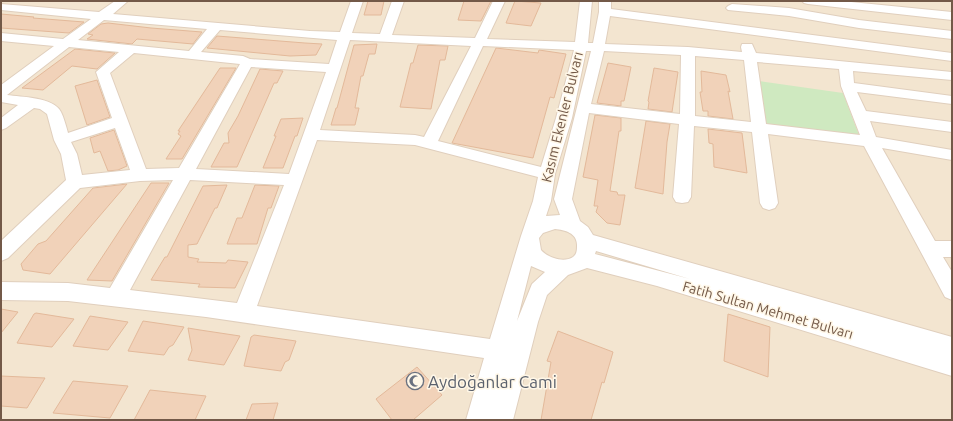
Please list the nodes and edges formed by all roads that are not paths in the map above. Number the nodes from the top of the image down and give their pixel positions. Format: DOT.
graph roads {
  1 [pos="122,1"];
  2 [pos="357,1"];
  3 [pos="398,1"];
  4 [pos="499,1"];
  5 [pos="586,1"];
  6 [pos="808,1"];
  7 [pos="909,1"];
  8 [pos="731,5"];
  9 [pos="1,7"];
  10 [pos="605,7"];
  11 [pos="929,12"];
  12 [pos="103,16"];
  13 [pos="952,16"];
  14 [pos="952,26"];
  15 [pos="216,27"];
  16 [pos="742,31"];
  17 [pos="952,35"];
  18 [pos="345,36"];
  19 [pos="1,37"];
  20 [pos="385,38"];
  21 [pos="478,42"];
  22 [pos="68,43"];
  23 [pos="581,46"];
  24 [pos="598,48"];
  25 [pos="131,49"];
  26 [pos="688,51"];
  27 [pos="192,55"];
  28 [pos="750,56"];
  29 [pos="952,57"];
  30 [pos="247,63"];
  31 [pos="845,66"];
  32 [pos="334,68"];
  33 [pos="952,76"];
  34 [pos="848,86"];
  35 [pos="1,92"];
  36 [pos="1,98"];
  37 [pos="952,100"];
  38 [pos="32,102"];
  39 [pos="583,108"];
  40 [pos="859,116"];
  41 [pos="687,119"];
  42 [pos="120,120"];
  43 [pos="1,125"];
  44 [pos="952,127"];
  45 [pos="759,128"];
  46 [pos="310,135"];
  47 [pos="62,140"];
  48 [pos="870,141"];
  49 [pos="429,144"];
  50 [pos="952,155"];
  51 [pos="184,174"];
  52 [pos="547,174"];
  53 [pos="140,175"];
  54 [pos="295,180"];
  55 [pos="75,182"];
  56 [pos="682,197"];
  57 [pos="769,203"];
  58 [pos="572,225"];
  59 [pos="530,237"];
  60 [pos="929,249"];
  61 [pos="952,249"];
  62 [pos="585,250"];
  63 [pos="1,253"];
  64 [pos="562,268"];
  65 [pos="1,291"];
  66 [pos="952,291"];
  67 [pos="116,297"];
  68 [pos="244,313"];
  69 [pos="952,347"];
  70 [pos="498,350"];
  71 [pos="952,365"];
  72 [pos="478,420"];
  73 [pos="501,420"];
  1 -- 12 [label="street"];
  2 -- 18 [label="street"];
  3 -- 20 [label="street"];
  4 -- 21 [label="street"];
  5 -- 23 [label="street, Kasım Ekenler Bulvarı"];
  6 -- 11 [label="street"];
  7 -- 11 [label="street"];
  8 -- 16 [label="street"];
  8 -- 17 [label="street"];
  9 -- 12 [label="street"];
  10 -- 16 [label="street"];
  10 -- 24 [label="street, Kasım Ekenler Bulvarı"];
  11 -- 13 [label="street"];
  11 -- 14 [label="street"];
  12 -- 15 [label="street"];
  12 -- 22 [label="street"];
  15 -- 18 [label="street"];
  15 -- 27 [label="street"];
  16 -- 28 [label="street"];
  16 -- 29 [label="street"];
  18 -- 20 [label="street"];
  18 -- 32 [label="street"];
  19 -- 22 [label="street"];
  20 -- 21 [label="street"];
  21 -- 23 [label="street"];
  21 -- 49 [label="street"];
  22 -- 25 [label="street"];
  22 -- 35 [label="street"];
  23 -- 24 [label="street"];
  23 -- 52 [label="street, Kasım Ekenler Bulvarı"];
  24 -- 26 [label="street"];
  24 -- 39 [label="street, Kasım Ekenler Bulvarı"];
  25 -- 27 [label="street"];
  25 -- 42 [label="street"];
  26 -- 28 [label="street"];
  26 -- 41 [label="street"];
  27 -- 30 [label="street"];
  28 -- 31 [label="street"];
  28 -- 45 [label="street"];
  30 -- 32 [label="street"];
  30 -- 51 [label="street"];
  31 -- 33 [label="street"];
  31 -- 34 [label="street"];
  32 -- 46 [label="street"];
  34 -- 37 [label="street"];
  34 -- 40 [label="street"];
  36 -- 38 [label="street"];
  38 -- 43 [label="street"];
  38 -- 47 [label="street"];
  39 -- 41 [label="street"];
  39 -- 58 [label="street, Kasım Ekenler Bulvarı"];
  40 -- 44 [label="street"];
  40 -- 48 [label="street"];
  41 -- 45 [label="street"];
  41 -- 56 [label="street"];
  42 -- 47 [label="street"];
  42 -- 53 [label="street"];
  45 -- 48 [label="street"];
  45 -- 57 [label="street"];
  46 -- 49 [label="street"];
  46 -- 54 [label="street"];
  47 -- 55 [label="street"];
  48 -- 50 [label="street"];
  48 -- 60 [label="street"];
  49 -- 52 [label="street"];
  51 -- 53 [label="street"];
  51 -- 54 [label="street"];
  51 -- 67 [label="street"];
  52 -- 59 [label="street, Kasım Ekenler Bulvarı"];
  53 -- 55 [label="street"];
  54 -- 68 [label="street"];
  55 -- 63 [label="street"];
  58 -- 59 [label="street"];
  58 -- 62 [label="street"];
  59 -- 64 [label="street"];
  59 -- 70 [label="street, Kasım Ekenler Bulvarı"];
  60 -- 61 [label="street"];
  60 -- 66 [label="street"];
  62 -- 64 [label="street"];
  62 -- 69 [label="street, Fatih Sultan Mehmet Bulvarı"];
  62 -- 71 [label="street, Fatih Sultan Mehmet Bulvarı"];
  64 -- 73 [label="street"];
  65 -- 67 [label="street"];
  67 -- 68 [label="street"];
  68 -- 70 [label="street"];
  70 -- 72 [label="street, Kasım Ekenler Bulvarı"];
}
